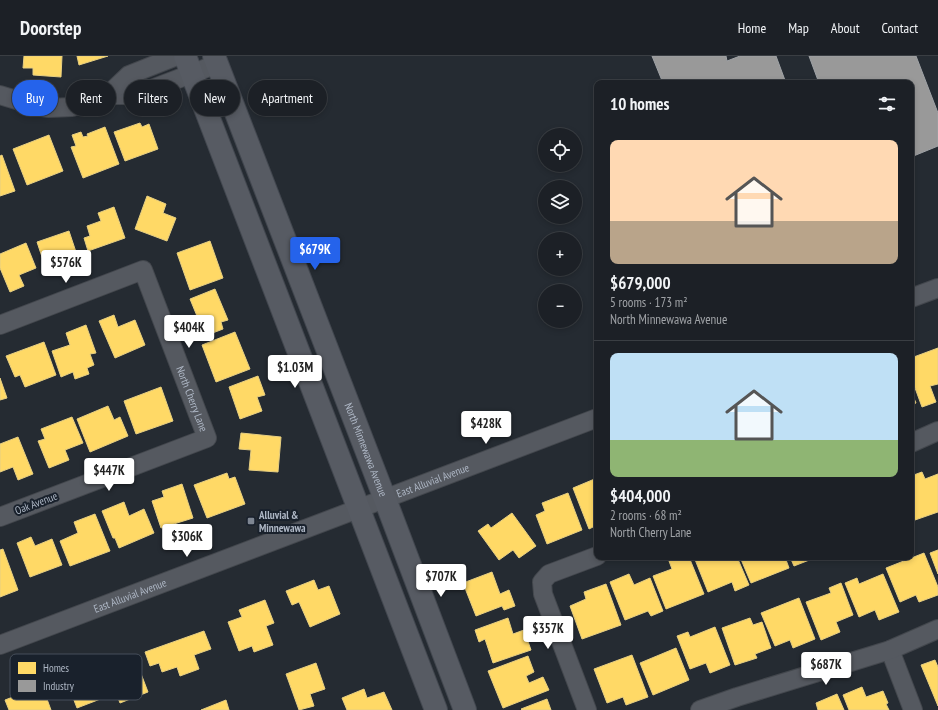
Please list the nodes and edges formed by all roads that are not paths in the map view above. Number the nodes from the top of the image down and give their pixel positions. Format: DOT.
graph roads {
  1 [pos="177,56"];
  2 [pos="215,60"];
  3 [pos="189,65"];
  4 [pos="116,87"];
  5 [pos="0,95"];
  6 [pos="116,95"];
  7 [pos="66,107"];
  8 [pos="938,288"];
  9 [pos="914,297"];
  10 [pos="0,325"];
  11 [pos="594,419"];
  12 [pos="938,431"];
  13 [pos="207,438"];
  14 [pos="914,442"];
  15 [pos="385,499"];
  16 [pos="359,509"];
  17 [pos="0,517"];
  18 [pos="594,557"];
  19 [pos="938,629"];
  20 [pos="0,645"];
  21 [pos="890,650"];
  22 [pos="436,710"];
  23 [pos="465,710"];
  24 [pos="587,710"];
  25 [pos="700,710"];
  26 [pos="913,710"];
  1 -- 4 [label="street"];
  2 -- 3 [label="street"];
  2 -- 15 [label="main road, North Minnewawa Avenue"];
  3 -- 6 [label="street"];
  3 -- 16 [label="main road"];
  5 -- 7 [label="street"];
  8 -- 9 [label="street"];
  10 -- 13 [label="street, North Cherry Lane"];
  11 -- 15 [label="street, East Alluvial Avenue"];
  12 -- 14 [label="street"];
  13 -- 17 [label="street, Oak Avenue"];
  15 -- 16 [label="street, East Alluvial Avenue"];
  15 -- 23 [label="main road, North Minnewawa Avenue"];
  16 -- 20 [label="street, East Alluvial Avenue"];
  16 -- 22 [label="main road"];
  18 -- 24 [label="street"];
  19 -- 21 [label="street"];
  21 -- 25 [label="street"];
  21 -- 26 [label="street"];
}
